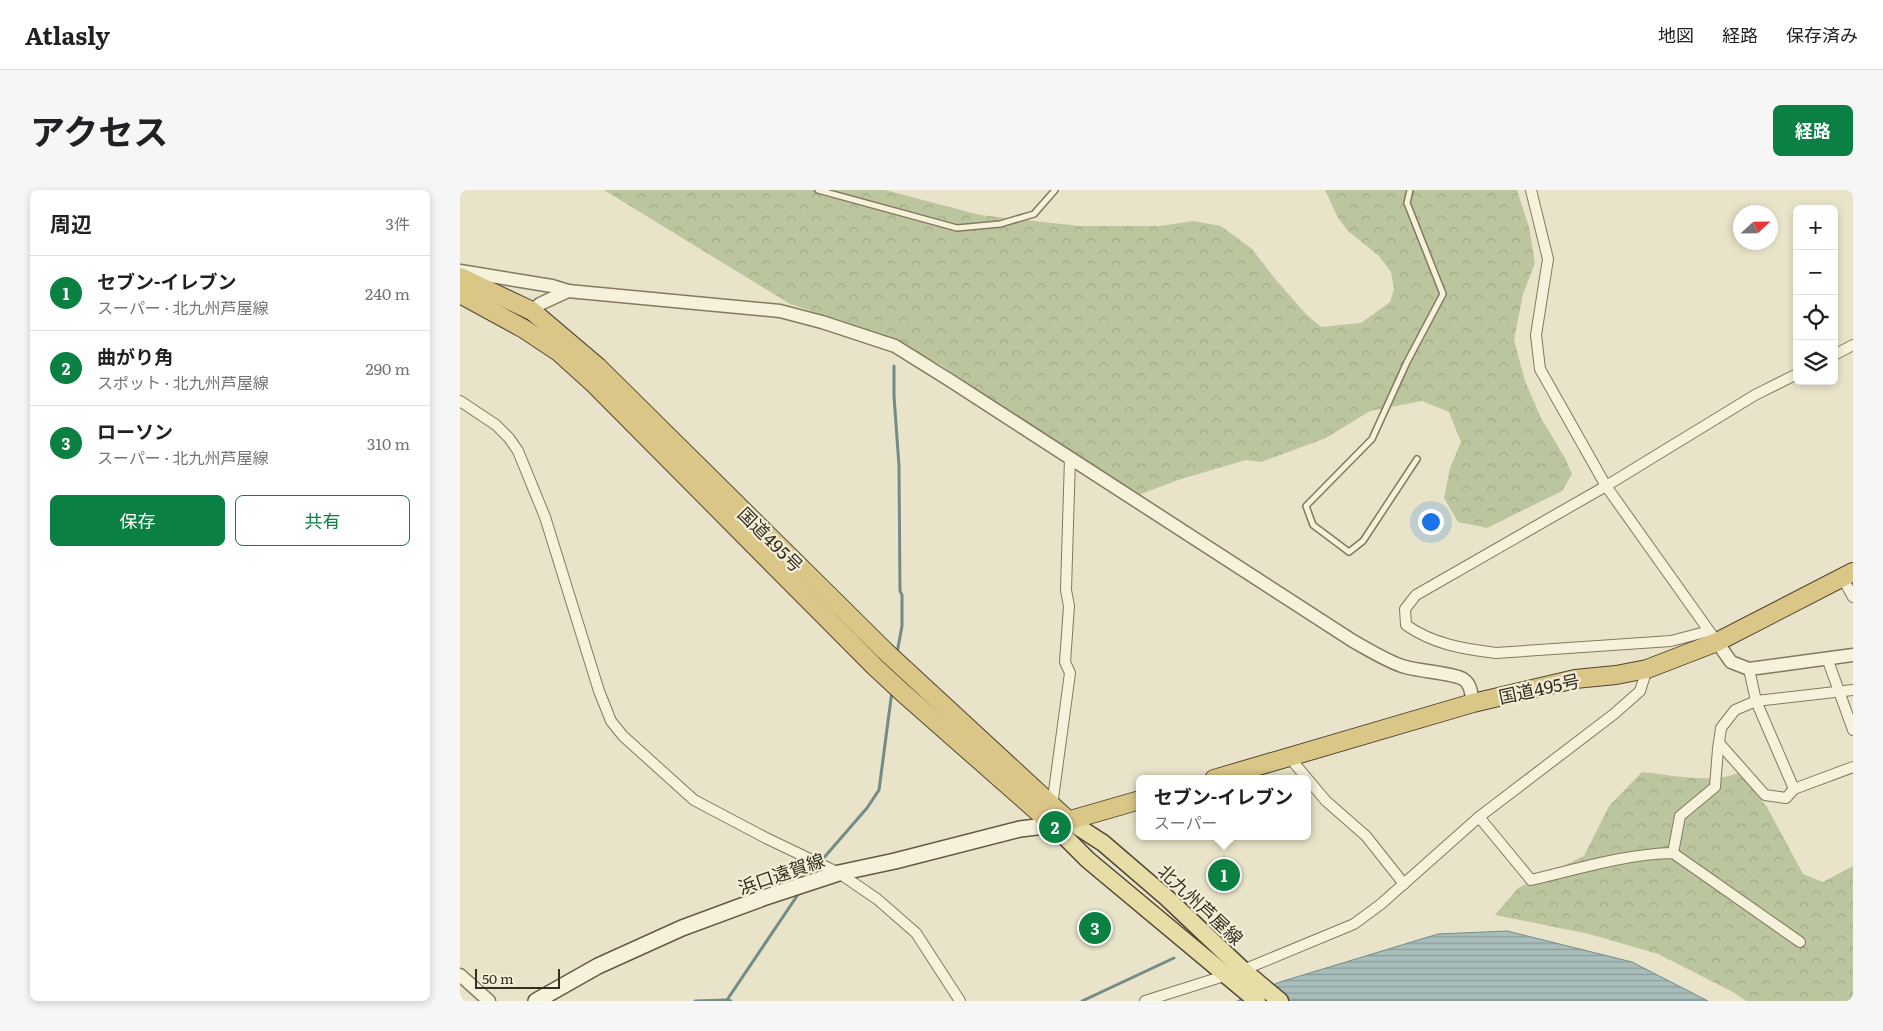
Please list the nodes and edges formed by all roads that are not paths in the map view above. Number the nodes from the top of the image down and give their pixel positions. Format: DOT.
graph roads {
  1 [pos="818,190"];
  2 [pos="1055,190"];
  3 [pos="1410,190"];
  4 [pos="1531,190"];
  5 [pos="461,285"];
  6 [pos="568,291"];
  7 [pos="532,311"];
  8 [pos="1853,345"];
  9 [pos="1838,353"];
  10 [pos="1793,376"];
  11 [pos="460,401"];
  12 [pos="1070,458"];
  13 [pos="1417,458"];
  14 [pos="1606,486"];
  15 [pos="1848,574"];
  16 [pos="1853,597"];
  17 [pos="1713,636"];
  18 [pos="1853,655"];
  19 [pos="1826,658"];
  20 [pos="1647,669"];
  21 [pos="1749,669"];
  22 [pos="1853,690"];
  23 [pos="1840,692"];
  24 [pos="1756,701"];
  25 [pos="1473,703"];
  26 [pos="1853,730"];
  27 [pos="1719,743"];
  28 [pos="1289,756"];
  29 [pos="1853,767"];
  30 [pos="1227,775"];
  31 [pos="1305,775"];
  32 [pos="1311,783"];
  33 [pos="1794,789"];
  34 [pos="1136,801"];
  35 [pos="1052,806"];
  36 [pos="1479,817"];
  37 [pos="1061,823"];
  38 [pos="1673,853"];
  39 [pos="839,873"];
  40 [pos="1404,884"];
  41 [pos="1800,942"];
  42 [pos="460,976"];
  43 [pos="1240,976"];
  44 [pos="489,1001"];
  45 [pos="536,1001"];
  46 [pos="960,1001"];
  47 [pos="1145,1001"];
  48 [pos="1258,1001"];
  49 [pos="1280,1001"];
  1 -- 2 [label="lane"];
  3 -- 13 [label="lane"];
  4 -- 14 [label="street"];
  5 -- 6 [label="street"];
  5 -- 7 [label="highway, 国道495号"];
  5 -- 37 [label="highway, 国道495号"];
  6 -- 7 [label="street"];
  6 -- 12 [label="street"];
  7 -- 35 [label="highway, 国道495号"];
  8 -- 9 [label="street"];
  10 -- 14 [label="street"];
  11 -- 39 [label="street"];
  12 -- 25 [label="street"];
  12 -- 35 [label="street"];
  14 -- 17 [label="street"];
  14 -- 17 [label="street"];
  15 -- 16 [label="street"];
  15 -- 17 [label="highway, 国道495号"];
  17 -- 20 [label="highway, 国道495号"];
  17 -- 21 [label="street"];
  18 -- 19 [label="street"];
  19 -- 21 [label="street"];
  19 -- 23 [label="street"];
  20 -- 25 [label="highway, 国道495号"];
  20 -- 36 [label="street"];
  21 -- 24 [label="street"];
  22 -- 23 [label="street"];
  23 -- 24 [label="street"];
  23 -- 26 [label="street"];
  24 -- 27 [label="street"];
  24 -- 33 [label="street"];
  25 -- 28 [label="highway, 国道495号"];
  27 -- 33 [label="street"];
  27 -- 38 [label="street"];
  28 -- 30 [label="highway, 国道495号"];
  28 -- 31 [label="street"];
  29 -- 33 [label="street"];
  32 -- 40 [label="street"];
  34 -- 37 [label="highway"];
  35 -- 37 [label="highway, 国道495号"];
  36 -- 38 [label="street"];
  36 -- 40 [label="street"];
  37 -- 39 [label="main road, 浜口遠賀線"];
  37 -- 43 [label="main road, 北九州芦屋線"];
  37 -- 43 [label="main road, 北九州芦屋線"];
  38 -- 41 [label="street"];
  39 -- 45 [label="main road, 浜口遠賀線"];
  39 -- 46 [label="street"];
  40 -- 43 [label="street"];
  42 -- 44 [label="street"];
  43 -- 47 [label="street"];
  43 -- 48 [label="main road, 北九州芦屋線"];
  43 -- 49 [label="main road, 北九州芦屋線"];
}
